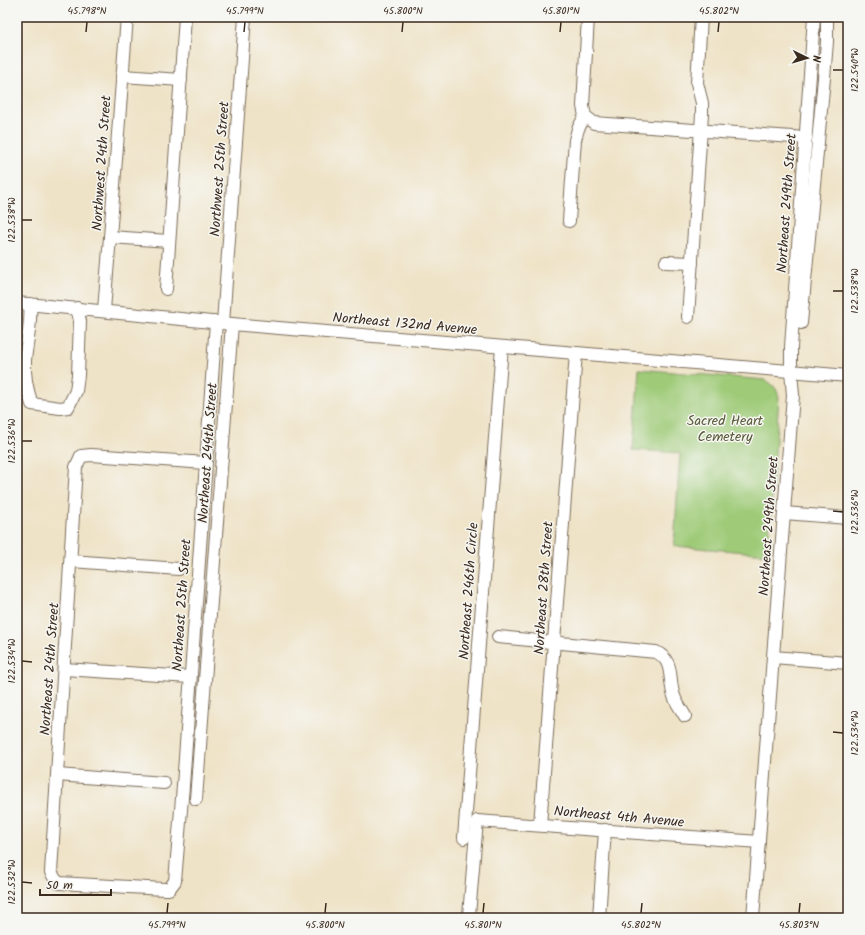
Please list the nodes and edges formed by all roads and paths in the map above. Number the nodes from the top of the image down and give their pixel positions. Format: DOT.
graph roads {
  1 [pos="126,17"];
  2 [pos="185,17"];
  3 [pos="245,17"];
  4 [pos="588,17"];
  5 [pos="701,17"];
  6 [pos="814,17"];
  7 [pos="827,17"];
  8 [pos="122,76"];
  9 [pos="181,80"];
  10 [pos="585,116"];
  11 [pos="701,130"];
  12 [pos="806,138"];
  13 [pos="569,220"];
  14 [pos="110,237"];
  15 [pos="170,241"];
  16 [pos="666,262"];
  17 [pos="692,263"];
  18 [pos="166,289"];
  19 [pos="17,303"];
  20 [pos="30,304"];
  21 [pos="77,308"];
  22 [pos="104,310"];
  23 [pos="688,318"];
  24 [pos="224,323"];
  25 [pos="502,347"];
  26 [pos="576,353"];
  27 [pos="793,372"];
  28 [pos="848,376"];
  29 [pos="206,463"];
  30 [pos="784,513"];
  31 [pos="848,518"];
  32 [pos="70,561"];
  33 [pos="179,569"];
  34 [pos="498,637"];
  35 [pos="554,642"];
  36 [pos="773,657"];
  37 [pos="848,663"];
  38 [pos="64,669"];
  39 [pos="190,677"];
  40 [pos="685,716"];
  41 [pos="57,775"];
  42 [pos="164,783"];
  43 [pos="196,800"];
  44 [pos="540,825"];
  45 [pos="605,830"];
  46 [pos="464,838"];
  47 [pos="759,842"];
  48 [pos="59,883"];
  49 [pos="469,914"];
  50 [pos="599,918"];
  51 [pos="753,918"];
  1 -- 8 [label="street, Northwest 24th Street"];
  2 -- 9 [label="street"];
  3 -- 24 [label="street, Northwest 25th Street"];
  4 -- 10 [label="street"];
  5 -- 11 [label="street"];
  6 -- 12 [label="street, Northeast 249th Street"];
  7 -- 27 [label="street"];
  8 -- 9 [label="street"];
  8 -- 14 [label="street, Northwest 24th Street"];
  9 -- 15 [label="street"];
  10 -- 11 [label="street"];
  10 -- 13 [label="street"];
  11 -- 12 [label="street"];
  11 -- 17 [label="street"];
  12 -- 27 [label="street, Northeast 249th Street"];
  14 -- 15 [label="street"];
  14 -- 22 [label="street, Northwest 24th Street"];
  15 -- 18 [label="street"];
  16 -- 17 [label="street"];
  17 -- 23 [label="street"];
  19 -- 20 [label="street, Northeast 132nd Avenue"];
  20 -- 21 [label="street, Northeast 132nd Avenue"];
  20 -- 21 [label="street"];
  21 -- 22 [label="street, Northeast 132nd Avenue"];
  22 -- 24 [label="street, Northeast 132nd Avenue"];
  24 -- 25 [label="street, Northeast 132nd Avenue"];
  24 -- 29 [label="street, Northeast 25th Street"];
  24 -- 43 [label="street, Northeast 244th Street"];
  25 -- 26 [label="street, Northeast 132nd Avenue"];
  25 -- 46 [label="street, Northeast 246th Circle"];
  26 -- 27 [label="street, Northeast 132nd Avenue"];
  26 -- 35 [label="street, Northeast 28th Street"];
  27 -- 28 [label="street, Northeast 132nd Avenue"];
  27 -- 30 [label="street, Northeast 249th Street"];
  29 -- 32 [label="street, Northeast 24th Street"];
  29 -- 39 [label="street, Northeast 25th Street"];
  30 -- 31 [label="street"];
  30 -- 36 [label="street, Northeast 249th Street"];
  32 -- 33 [label="street"];
  32 -- 38 [label="street, Northeast 24th Street"];
  34 -- 35 [label="street"];
  35 -- 40 [label="street"];
  35 -- 44 [label="street, Northeast 28th Street"];
  36 -- 37 [label="street"];
  36 -- 47 [label="street, Northeast 249th Street"];
  38 -- 39 [label="street"];
  38 -- 41 [label="street, Northeast 24th Street"];
  39 -- 48 [label="street, Northeast 25th Street"];
  41 -- 42 [label="street"];
  41 -- 48 [label="street, Northeast 24th Street"];
  44 -- 45 [label="street, Northeast 4th Avenue"];
  44 -- 49 [label="street, Northeast 4th Avenue"];
  45 -- 47 [label="street, Northeast 4th Avenue"];
  45 -- 50 [label="street"];
  47 -- 51 [label="street, Northeast 249th Street"];
}
